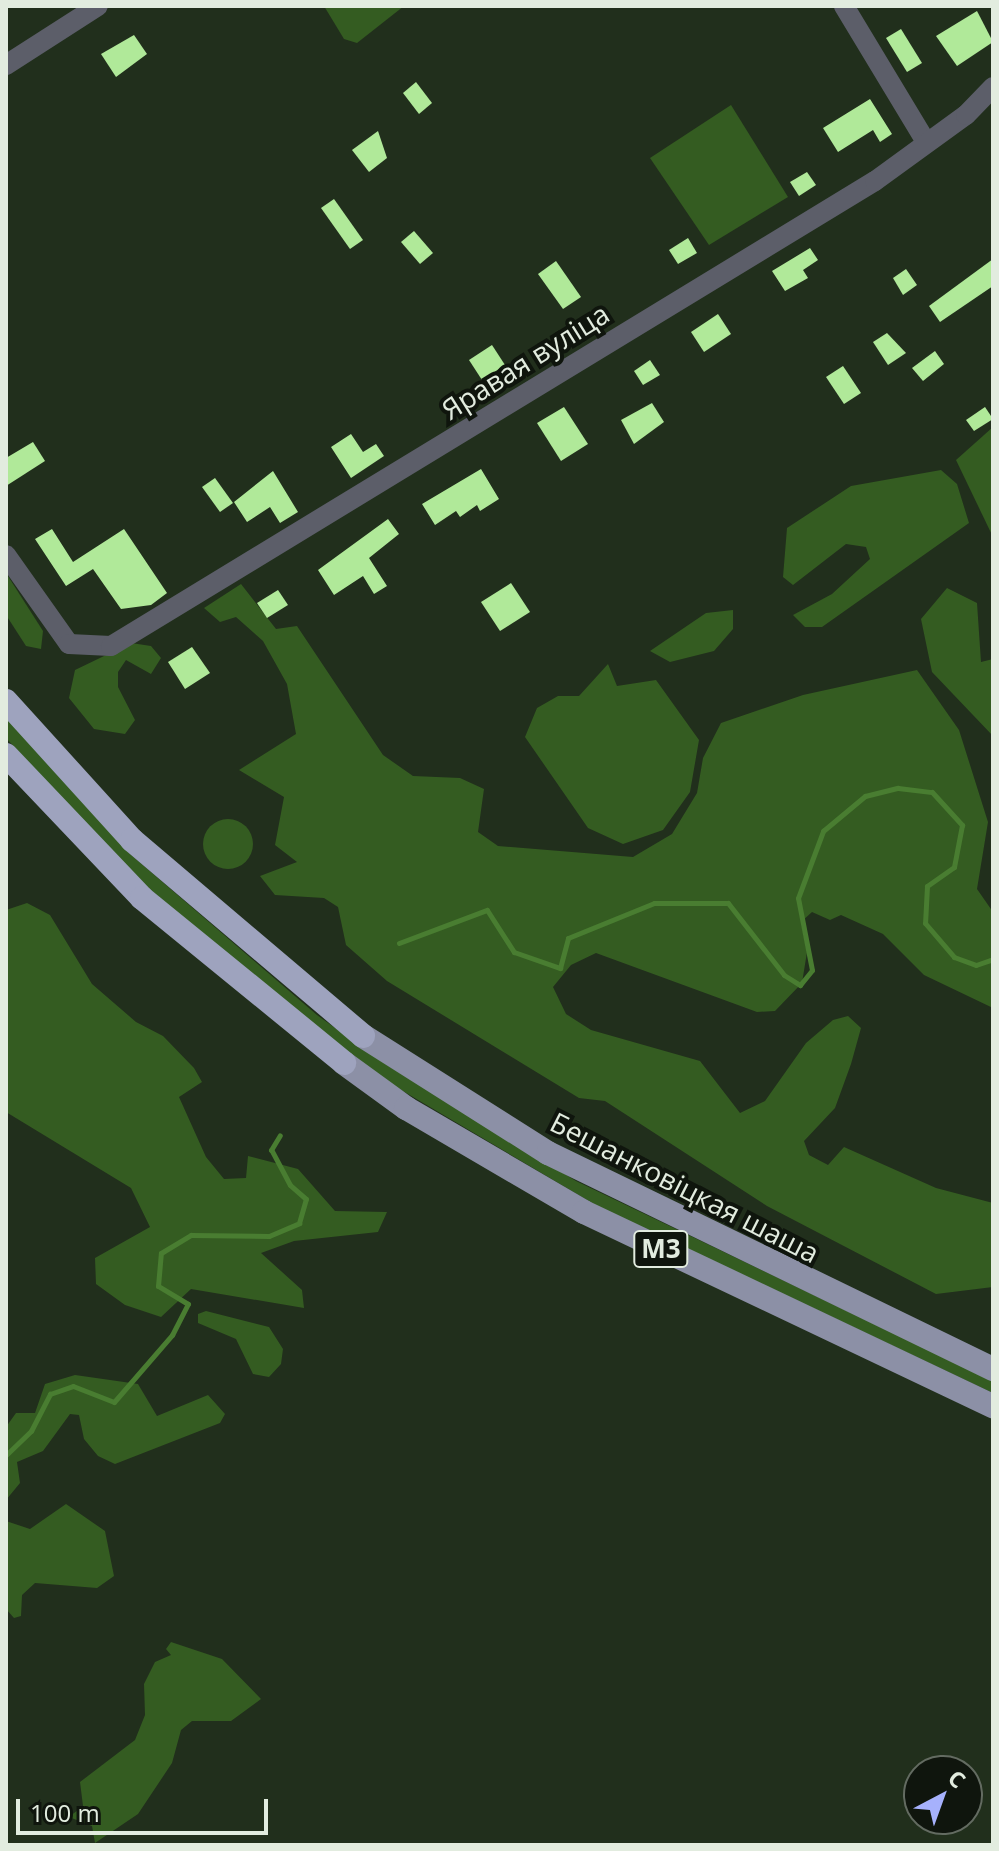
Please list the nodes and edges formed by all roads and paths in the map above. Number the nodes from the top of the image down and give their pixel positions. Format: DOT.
graph roads {
  1 [pos="98,6"];
  2 [pos="844,6"];
  3 [pos="6,65"];
  4 [pos="993,87"];
  5 [pos="926,142"];
  6 [pos="6,555"];
  7 [pos="6,701"];
  8 [pos="6,755"];
  9 [pos="363,1036"];
  10 [pos="344,1063"];
  11 [pos="993,1369"];
  12 [pos="993,1406"];
  1 -- 3 [label="street"];
  2 -- 5 [label="street"];
  4 -- 5 [label="street, Яравая вуліца"];
  5 -- 6 [label="street, Яравая вуліца"];
  7 -- 9 [label="highway, М3"];
  8 -- 10 [label="highway, М3"];
  9 -- 11 [label="main road, Бешанковіцкая шаша / М3"];
  10 -- 12 [label="main road, М3"];
}
